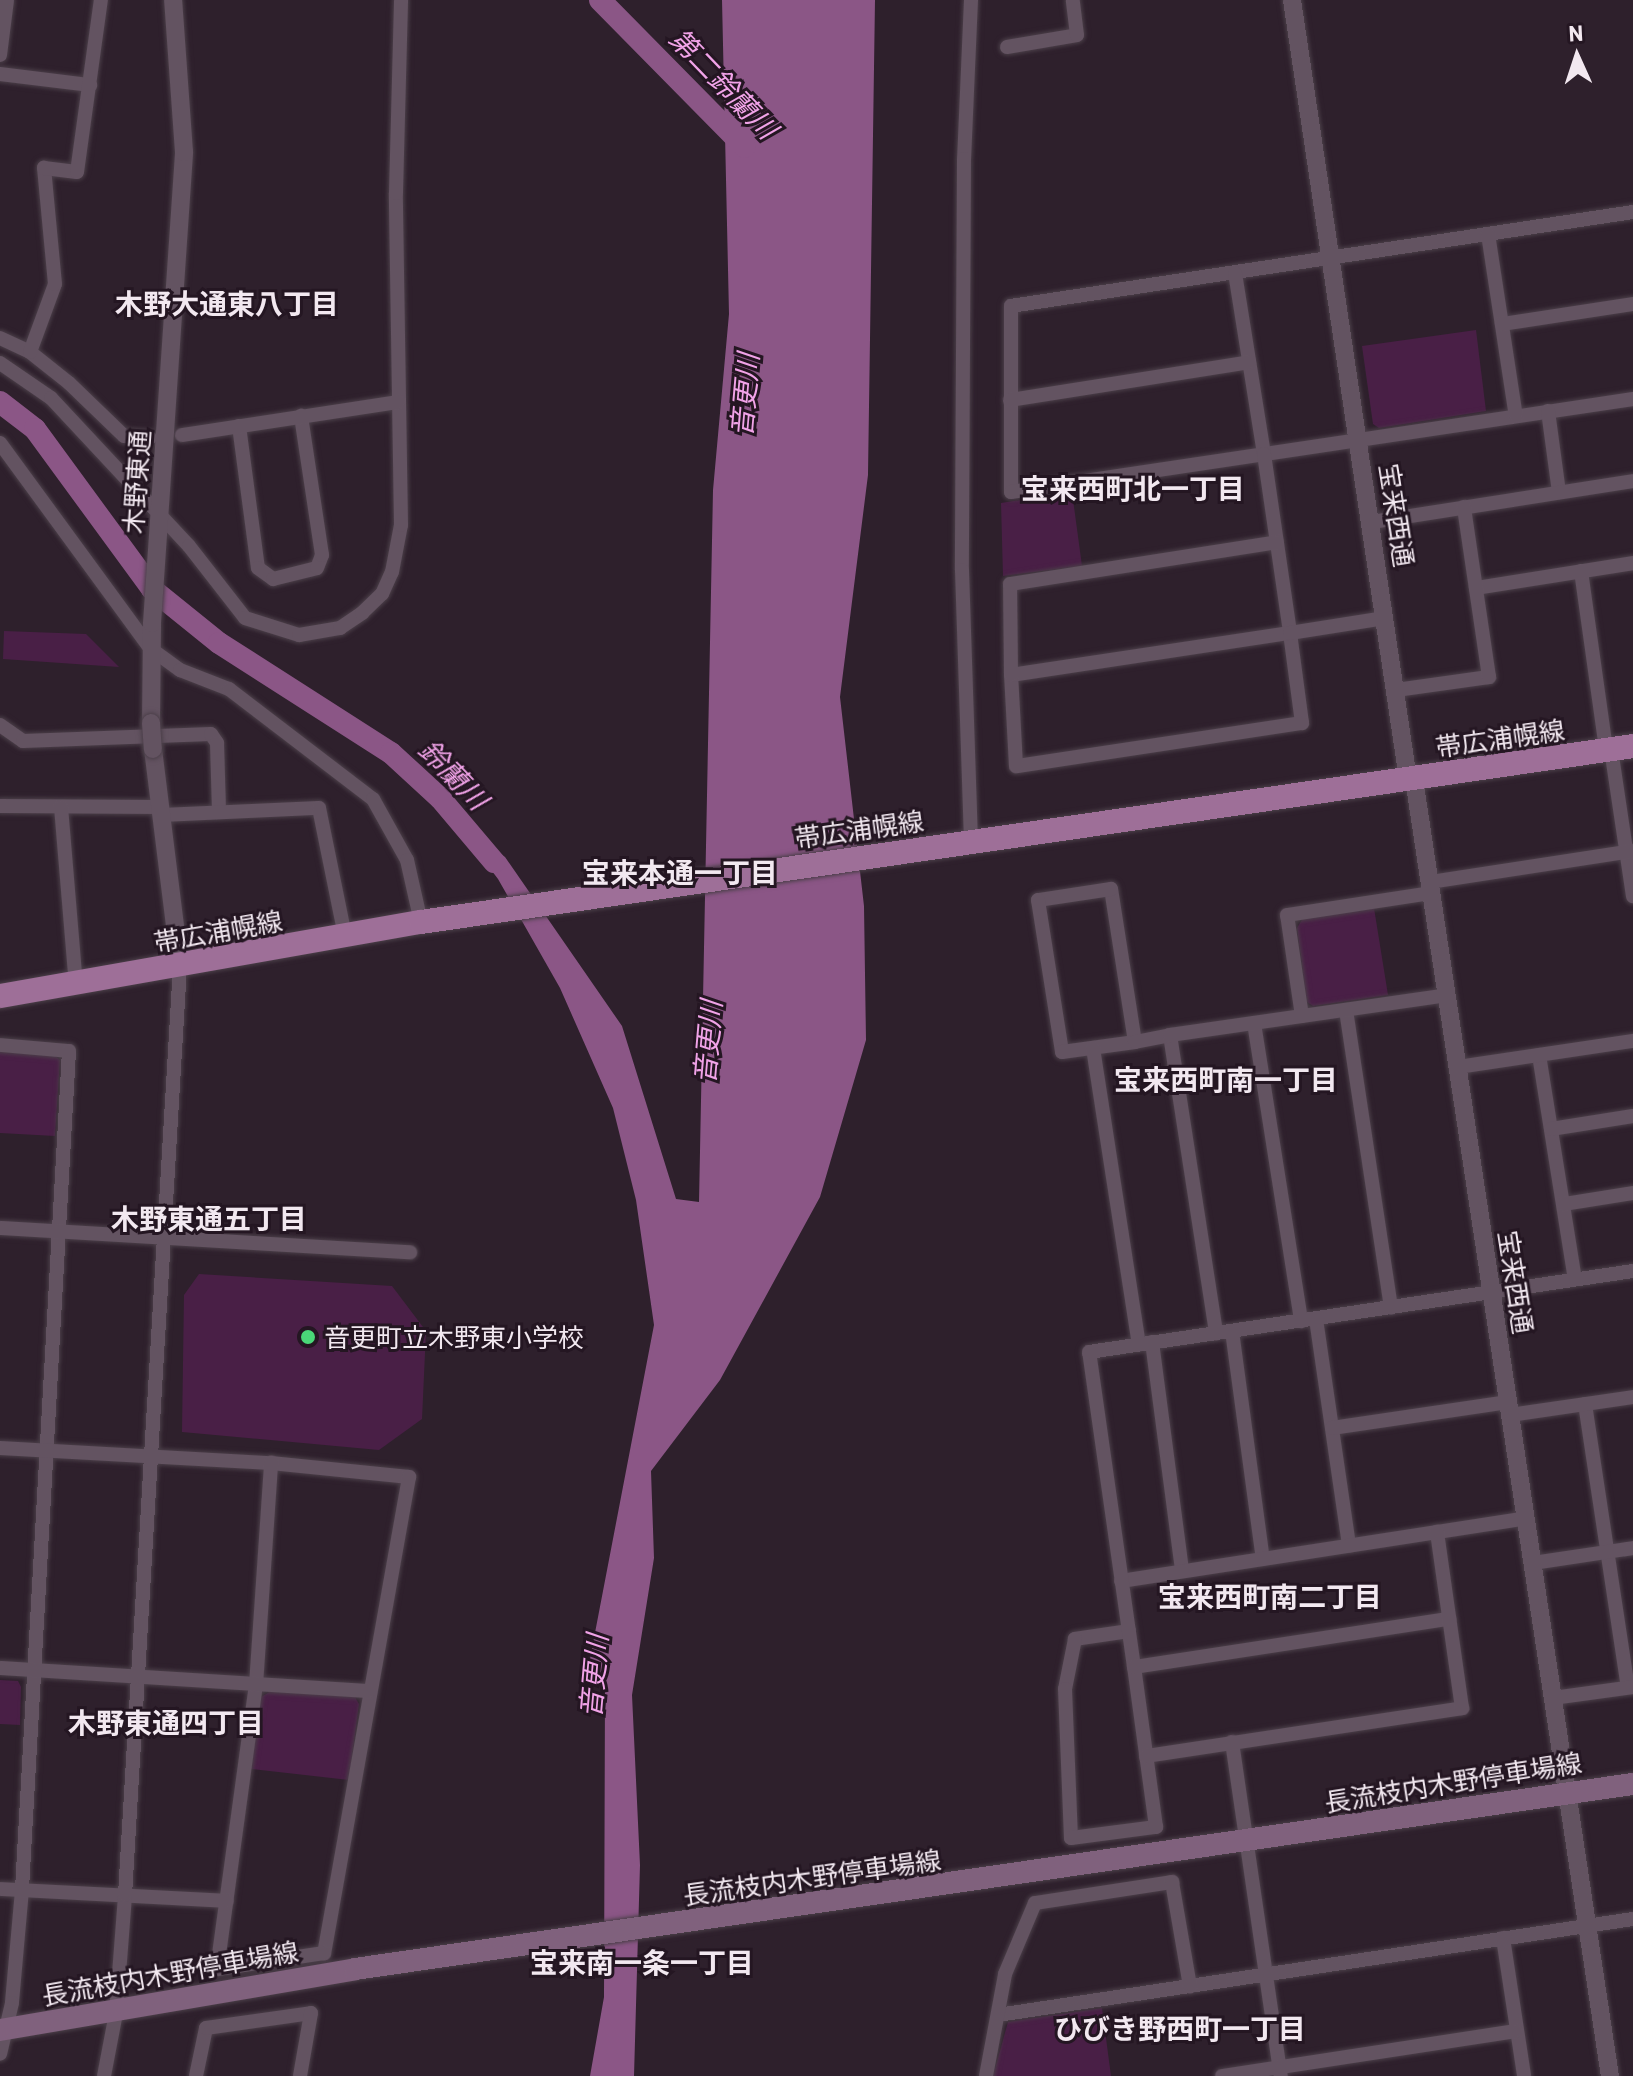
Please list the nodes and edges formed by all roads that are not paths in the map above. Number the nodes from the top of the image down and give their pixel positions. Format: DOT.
graph roads {
  1 [pos="7,0"];
  2 [pos="101,0"];
  3 [pos="173,0"];
  4 [pos="401,0"];
  5 [pos="971,0"];
  6 [pos="1073,0"];
  7 [pos="1292,0"];
  8 [pos="1007,47"];
  9 [pos="0,55"];
  10 [pos="0,74"];
  11 [pos="90,85"];
  12 [pos="1633,212"];
  13 [pos="1488,234"];
  14 [pos="1332,258"];
  15 [pos="1235,273"];
  16 [pos="1633,304"];
  17 [pos="1502,324"];
  18 [pos="0,338"];
  19 [pos="30,352"];
  20 [pos="1249,362"];
  21 [pos="0,363"];
  22 [pos="1633,399"];
  23 [pos="1010,400"];
  24 [pos="398,402"];
  25 [pos="1548,411"];
  26 [pos="301,416"];
  27 [pos="1516,416"];
  28 [pos="239,426"];
  29 [pos="182,435"];
  30 [pos="150,438"];
  31 [pos="1359,440"];
  32 [pos="0,443"];
  33 [pos="1264,454"];
  34 [pos="1633,481"];
  35 [pos="1559,492"];
  36 [pos="1464,507"];
  37 [pos="160,517"];
  38 [pos="1372,522"];
  39 [pos="1277,542"];
  40 [pos="1633,563"];
  41 [pos="1581,571"];
  42 [pos="1476,588"];
  43 [pos="1385,618"];
  44 [pos="1290,633"];
  45 [pos="151,649"];
  46 [pos="1011,675"];
  47 [pos="1396,690"];
  48 [pos="0,725"];
  49 [pos="1617,749"];
  50 [pos="1411,779"];
  51 [pos="0,806"];
  52 [pos="61,807"];
  53 [pos="161,811"];
  54 [pos="219,812"];
  55 [pos="963,842"];
  56 [pos="1629,851"];
  57 [pos="1431,887"];
  58 [pos="1633,896"];
  59 [pos="430,921"];
  60 [pos="345,936"];
  61 [pos="180,967"];
  62 [pos="76,985"];
  63 [pos="1447,995"];
  64 [pos="0,996"];
  65 [pos="1346,1010"];
  66 [pos="1302,1016"];
  67 [pos="1254,1023"];
  68 [pos="1170,1035"];
  69 [pos="1633,1041"];
  70 [pos="1135,1042"];
  71 [pos="0,1045"];
  72 [pos="1093,1048"];
  73 [pos="1539,1055"];
  74 [pos="1458,1067"];
  75 [pos="1633,1116"];
  76 [pos="1551,1129"];
  77 [pos="1633,1193"];
  78 [pos="1564,1204"];
  79 [pos="0,1228"];
  80 [pos="57,1232"];
  81 [pos="164,1238"];
  82 [pos="410,1252"];
  83 [pos="1633,1271"];
  84 [pos="1575,1279"];
  85 [pos="1492,1292"];
  86 [pos="1391,1308"];
  87 [pos="1308,1320"];
  88 [pos="1232,1331"];
  89 [pos="1216,1333"];
  90 [pos="1145,1343"];
  91 [pos="1633,1397"];
  92 [pos="1585,1404"];
  93 [pos="1509,1408"];
  94 [pos="1332,1428"];
  95 [pos="0,1448"];
  96 [pos="46,1450"];
  97 [pos="151,1456"];
  98 [pos="271,1463"];
  99 [pos="1526,1518"];
  100 [pos="1437,1532"];
  101 [pos="1349,1546"];
  102 [pos="1633,1548"];
  103 [pos="1606,1552"];
  104 [pos="1263,1559"];
  105 [pos="1533,1563"];
  106 [pos="1182,1571"];
  107 [pos="1121,1581"];
  108 [pos="1449,1619"];
  109 [pos="1129,1631"];
  110 [pos="1134,1667"];
  111 [pos="0,1668"];
  112 [pos="32,1670"];
  113 [pos="137,1676"];
  114 [pos="256,1685"];
  115 [pos="1630,1687"];
  116 [pos="368,1691"];
  117 [pos="1553,1698"];
  118 [pos="1232,1742"];
  119 [pos="1146,1756"];
  120 [pos="1633,1784"];
  121 [pos="1569,1793"];
  122 [pos="1247,1842"];
  123 [pos="0,1889"];
  124 [pos="22,1890"];
  125 [pos="125,1895"];
  126 [pos="227,1901"];
  127 [pos="1633,1919"];
  128 [pos="1587,1925"];
  129 [pos="1503,1938"];
  130 [pos="1265,1976"];
  131 [pos="1190,1986"];
  132 [pos="116,2013"];
  133 [pos="998,2015"];
  134 [pos="2,2030"];
  135 [pos="1516,2031"];
  136 [pos="0,2054"];
  137 [pos="1280,2072"];
  138 [pos="104,2076"];
  139 [pos="196,2076"];
  140 [pos="300,2076"];
  141 [pos="986,2076"];
  142 [pos="1222,2076"];
  143 [pos="1524,2076"];
  144 [pos="1610,2076"];
  1 -- 9 [label="street"];
  2 -- 11 [label="street"];
  3 -- 37 [label="street, 木野東通"];
  4 -- 24 [label="street"];
  5 -- 55 [label="street"];
  6 -- 8 [label="street"];
  7 -- 14 [label="street, 宝来西通"];
  10 -- 11 [label="street"];
  11 -- 19 [label="street"];
  12 -- 13 [label="street"];
  13 -- 14 [label="street"];
  13 -- 17 [label="street"];
  14 -- 15 [label="street"];
  14 -- 31 [label="street, 宝来西通"];
  15 -- 20 [label="street"];
  15 -- 23 [label="street"];
  16 -- 17 [label="street"];
  17 -- 27 [label="street"];
  18 -- 19 [label="street"];
  19 -- 30 [label="street"];
  20 -- 23 [label="street"];
  20 -- 33 [label="street"];
  21 -- 37 [label="street"];
  22 -- 25 [label="street"];
  23 -- 33 [label="street"];
  24 -- 26 [label="street"];
  24 -- 37 [label="street"];
  25 -- 27 [label="street"];
  25 -- 35 [label="street"];
  26 -- 28 [label="street"];
  26 -- 28 [label="street"];
  27 -- 31 [label="street"];
  28 -- 29 [label="street"];
  31 -- 33 [label="street"];
  31 -- 38 [label="street, 宝来西通"];
  32 -- 45 [label="street"];
  33 -- 39 [label="street"];
  34 -- 35 [label="street"];
  35 -- 36 [label="street"];
  36 -- 38 [label="street"];
  36 -- 42 [label="street"];
  37 -- 45 [label="street, 木野東通"];
  38 -- 43 [label="street, 宝来西通"];
  39 -- 44 [label="street"];
  39 -- 46 [label="street"];
  40 -- 41 [label="street"];
  41 -- 42 [label="street"];
  41 -- 49 [label="street"];
  42 -- 47 [label="street"];
  43 -- 44 [label="street"];
  43 -- 47 [label="street, 宝来西通"];
  44 -- 46 [label="street"];
  44 -- 46 [label="street"];
  45 -- 53 [label="street, 木野東通, bridge"];
  45 -- 59 [label="street"];
  47 -- 50 [label="street, 宝来西通"];
  48 -- 54 [label="street"];
  49 -- 50 [label="main road, 帯広浦幌線"];
  49 -- 56 [label="street"];
  50 -- 55 [label="main road, 帯広浦幌線"];
  50 -- 57 [label="street, 宝来西通"];
  51 -- 52 [label="street"];
  52 -- 53 [label="street"];
  52 -- 62 [label="street"];
  53 -- 54 [label="street"];
  53 -- 61 [label="street, 木野東通"];
  54 -- 60 [label="street"];
  55 -- 59 [label="main road, 帯広浦幌線"];
  56 -- 57 [label="street"];
  56 -- 58 [label="street"];
  57 -- 63 [label="street, 宝来西通"];
  57 -- 66 [label="street"];
  59 -- 60 [label="main road, 帯広浦幌線"];
  60 -- 61 [label="main road, 帯広浦幌線"];
  61 -- 62 [label="main road, 帯広浦幌線"];
  61 -- 81 [label="street"];
  62 -- 64 [label="main road, 帯広浦幌線"];
  63 -- 65 [label="street"];
  63 -- 74 [label="street, 宝来西通"];
  65 -- 66 [label="street"];
  65 -- 86 [label="street"];
  66 -- 67 [label="street"];
  67 -- 68 [label="street"];
  67 -- 87 [label="street"];
  68 -- 70 [label="street"];
  68 -- 89 [label="street"];
  69 -- 73 [label="street"];
  70 -- 72 [label="street"];
  70 -- 72 [label="street"];
  71 -- 80 [label="street"];
  72 -- 90 [label="street"];
  73 -- 74 [label="street"];
  73 -- 76 [label="street"];
  74 -- 85 [label="street, 宝来西通"];
  75 -- 76 [label="street"];
  76 -- 78 [label="street"];
  77 -- 78 [label="street"];
  78 -- 84 [label="street"];
  79 -- 80 [label="street"];
  80 -- 81 [label="street"];
  80 -- 96 [label="street"];
  81 -- 82 [label="street"];
  81 -- 97 [label="street"];
  83 -- 84 [label="street"];
  84 -- 85 [label="street"];
  85 -- 86 [label="street"];
  85 -- 93 [label="street, 宝来西通"];
  86 -- 87 [label="street"];
  87 -- 88 [label="street"];
  87 -- 94 [label="street"];
  88 -- 89 [label="street"];
  88 -- 104 [label="street"];
  89 -- 90 [label="street"];
  90 -- 106 [label="street"];
  90 -- 107 [label="street"];
  91 -- 92 [label="street"];
  92 -- 93 [label="street"];
  92 -- 103 [label="street"];
  93 -- 94 [label="street"];
  93 -- 99 [label="street, 宝来西通"];
  94 -- 101 [label="street"];
  95 -- 96 [label="street"];
  96 -- 97 [label="street"];
  96 -- 112 [label="street"];
  97 -- 98 [label="street"];
  97 -- 113 [label="street"];
  98 -- 114 [label="street"];
  98 -- 116 [label="street"];
  99 -- 100 [label="street"];
  99 -- 105 [label="street, 宝来西通"];
  100 -- 101 [label="street"];
  100 -- 108 [label="street"];
  101 -- 104 [label="street"];
  102 -- 103 [label="street"];
  103 -- 105 [label="street"];
  103 -- 115 [label="street"];
  104 -- 106 [label="street"];
  105 -- 117 [label="street, 宝来西通"];
  106 -- 107 [label="street"];
  107 -- 109 [label="street"];
  108 -- 110 [label="street"];
  108 -- 118 [label="street"];
  109 -- 110 [label="street"];
  109 -- 119 [label="street"];
  110 -- 119 [label="street"];
  111 -- 112 [label="street"];
  112 -- 113 [label="street"];
  112 -- 124 [label="street"];
  113 -- 114 [label="street"];
  113 -- 125 [label="street"];
  114 -- 116 [label="street"];
  114 -- 126 [label="street"];
  115 -- 117 [label="street"];
  116 -- 126 [label="street"];
  117 -- 121 [label="street, 宝来西通"];
  118 -- 119 [label="street"];
  118 -- 122 [label="street"];
  120 -- 121 [label="main road, 長流枝内木野停車場線"];
  121 -- 122 [label="main road, 長流枝内木野停車場線"];
  121 -- 128 [label="street, 宝来西通"];
  122 -- 130 [label="street"];
  122 -- 132 [label="main road, 長流枝内木野停車場線"];
  123 -- 124 [label="street"];
  124 -- 125 [label="street"];
  124 -- 134 [label="street"];
  125 -- 126 [label="street"];
  125 -- 132 [label="street"];
  127 -- 128 [label="street"];
  128 -- 129 [label="street"];
  128 -- 144 [label="street, 宝来西通"];
  129 -- 130 [label="street"];
  129 -- 135 [label="street"];
  130 -- 131 [label="street"];
  130 -- 137 [label="street"];
  131 -- 133 [label="street"];
  131 -- 133 [label="street"];
  132 -- 134 [label="main road, 長流枝内木野停車場線"];
  132 -- 138 [label="street"];
  133 -- 141 [label="street"];
  134 -- 136 [label="street"];
  135 -- 137 [label="street"];
  135 -- 143 [label="street"];
  137 -- 142 [label="street"];
  139 -- 140 [label="street"];
}
